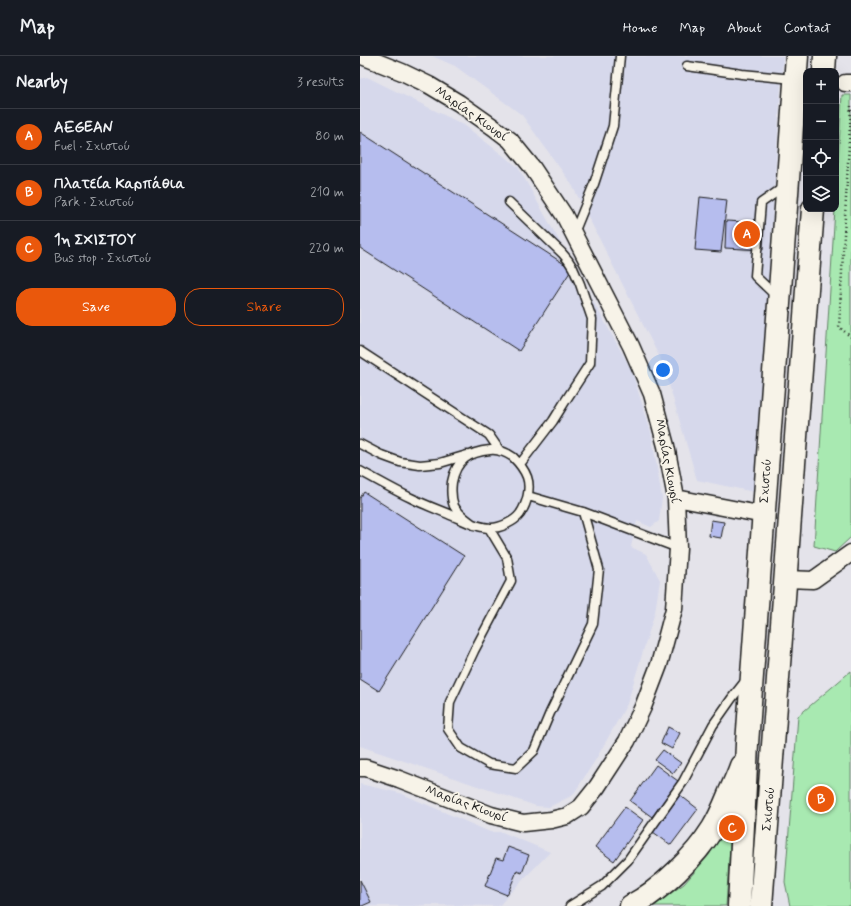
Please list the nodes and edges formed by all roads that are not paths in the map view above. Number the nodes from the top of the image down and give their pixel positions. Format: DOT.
graph roads {
  1 [pos="362,56"];
  2 [pos="620,56"];
  3 [pos="797,56"];
  4 [pos="825,56"];
  5 [pos="687,66"];
  6 [pos="824,68"];
  7 [pos="795,79"];
  8 [pos="509,202"];
  9 [pos="813,212"];
  10 [pos="574,234"];
  11 [pos="360,351"];
  12 [pos="360,444"];
  13 [pos="478,451"];
  14 [pos="500,451"];
  15 [pos="520,464"];
  16 [pos="360,471"];
  17 [pos="528,496"];
  18 [pos="676,498"];
  19 [pos="583,512"];
  20 [pos="764,515"];
  21 [pos="474,524"];
  22 [pos="489,528"];
  23 [pos="678,548"];
  24 [pos="851,555"];
  25 [pos="786,579"];
  26 [pos="752,672"];
  27 [pos="747,744"];
  28 [pos="360,768"];
  29 [pos="766,848"];
  30 [pos="570,906"];
  31 [pos="631,906"];
  32 [pos="739,906"];
  33 [pos="762,906"];
  34 [pos="778,906"];
  1 -- 10 [label="street, Μαρίας Κιουρί"];
  2 -- 10 [label="lane"];
  3 -- 7 [label="main road, Σχιστού"];
  4 -- 6 [label="main road"];
  5 -- 7 [label="lane"];
  7 -- 20 [label="main road, Σχιστού"];
  8 -- 15 [label="lane"];
  9 -- 25 [label="main road, Σχιστού"];
  10 -- 18 [label="street, Μαρίας Κιουρί"];
  11 -- 14 [label="lane"];
  12 -- 13 [label="lane"];
  13 -- 14 [label="lane"];
  13 -- 21 [label="lane"];
  14 -- 15 [label="lane"];
  15 -- 17 [label="lane"];
  16 -- 21 [label="lane"];
  17 -- 19 [label="lane"];
  17 -- 22 [label="lane"];
  18 -- 20 [label="street"];
  18 -- 23 [label="street, Μαρίας Κιουρί"];
  19 -- 22 [label="lane"];
  19 -- 23 [label="lane"];
  20 -- 26 [label="main road, Σχιστού"];
  21 -- 22 [label="lane"];
  23 -- 28 [label="street, Μαρίας Κιουρί"];
  24 -- 25 [label="street"];
  25 -- 29 [label="main road, Σχιστού"];
  26 -- 27 [label="main road, Σχιστού"];
  26 -- 30 [label="lane"];
  27 -- 31 [label="main road"];
  27 -- 32 [label="main road, Σχιστού"];
  29 -- 33 [label="main road, Σχιστού"];
  29 -- 34 [label="main road"];
}
